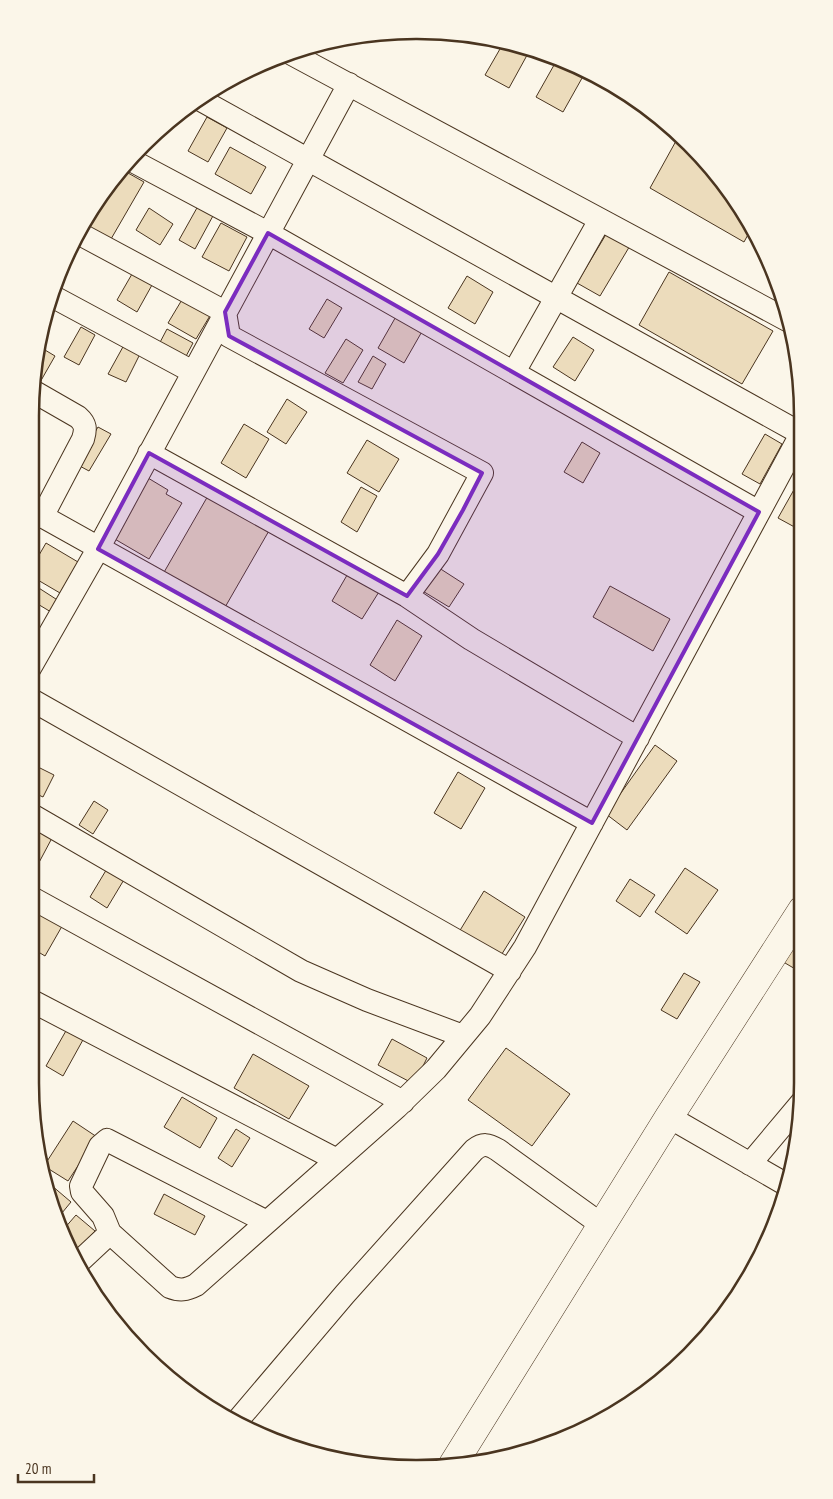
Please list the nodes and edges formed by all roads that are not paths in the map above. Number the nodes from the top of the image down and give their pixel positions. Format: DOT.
graph roads {
  1 [pos="299,58"];
  2 [pos="348,84"];
  3 [pos="206,103"];
  4 [pos="308,159"];
  5 [pos="136,163"];
  6 [pos="600,220"];
  7 [pos="268,233"];
  8 [pos="85,237"];
  9 [pos="557,298"];
  10 [pos="58,299"];
  11 [pos="225,312"];
  12 [pos="780,316"];
  13 [pos="193,372"];
  14 [pos="514,372"];
  15 [pos="40,395"];
  16 [pos="794,431"];
  17 [pos="794,446"];
  18 [pos="149,453"];
  19 [pos="39,510"];
  20 [pos="760,512"];
  21 [pos="39,514"];
  22 [pos="98,549"];
  23 [pos="407,596"];
  24 [pos="39,652"];
  25 [pos="39,704"];
  26 [pos="638,738"];
  27 [pos="39,819"];
  28 [pos="592,823"];
  29 [pos="39,902"];
  30 [pos="794,922"];
  31 [pos="510,971"];
  32 [pos="39,1005"];
  33 [pos="463,1036"];
  34 [pos="403,1102"];
  35 [pos="792,1113"];
  36 [pos="669,1117"];
  37 [pos="337,1160"];
  38 [pos="750,1164"];
  39 [pos="781,1181"];
  40 [pos="267,1222"];
  41 [pos="602,1225"];
  42 [pos="110,1233"];
  43 [pos="83,1259"];
  44 [pos="241,1417"];
  45 [pos="457,1458"];
  1 -- 2 [label="street"];
  2 -- 4 [label="street"];
  2 -- 6 [label="street"];
  3 -- 4 [label="street"];
  4 -- 7 [label="street"];
  4 -- 9 [label="street"];
  5 -- 7 [label="street"];
  6 -- 9 [label="street"];
  6 -- 12 [label="street"];
  7 -- 11 [label="street"];
  7 -- 14 [label="street"];
  8 -- 11 [label="street"];
  9 -- 14 [label="street"];
  9 -- 16 [label="street"];
  10 -- 13 [label="street"];
  11 -- 13 [label="street"];
  11 -- 23 [label="street"];
  13 -- 18 [label="street"];
  14 -- 20 [label="street"];
  15 -- 19 [label="street"];
  17 -- 20 [label="street"];
  18 -- 22 [label="street"];
  18 -- 23 [label="street"];
  20 -- 26 [label="street"];
  21 -- 22 [label="street"];
  22 -- 24 [label="street"];
  22 -- 28 [label="street"];
  23 -- 26 [label="street"];
  25 -- 31 [label="street"];
  26 -- 28 [label="street"];
  27 -- 33 [label="street"];
  28 -- 31 [label="street"];
  29 -- 34 [label="street"];
  30 -- 36 [label="street"];
  31 -- 33 [label="street"];
  32 -- 37 [label="street"];
  33 -- 34 [label="street"];
  34 -- 37 [label="street"];
  35 -- 38 [label="street"];
  36 -- 38 [label="street"];
  36 -- 41 [label="street"];
  37 -- 40 [label="street"];
  38 -- 39 [label="street"];
  40 -- 42 [label="street"];
  40 -- 42 [label="street"];
  41 -- 44 [label="street"];
  41 -- 45 [label="street"];
  42 -- 43 [label="street"];
}
